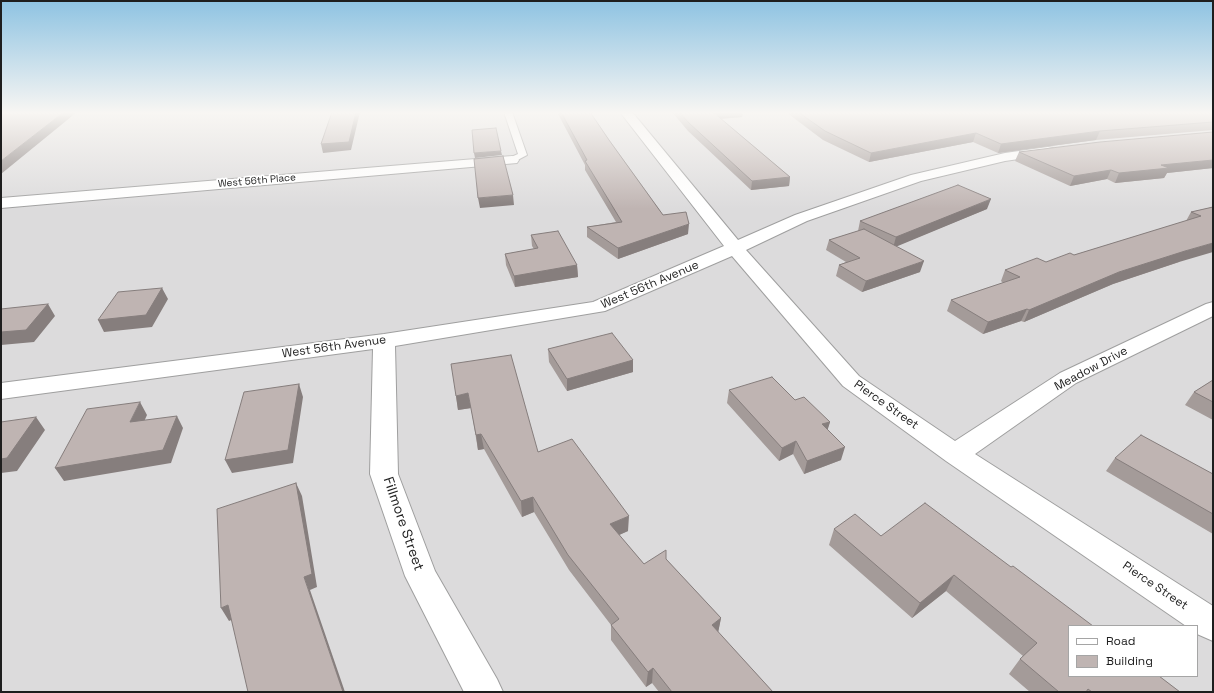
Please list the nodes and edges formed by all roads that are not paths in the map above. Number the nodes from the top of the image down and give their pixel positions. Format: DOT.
graph roads {
  1 [pos="519,144"];
  2 [pos="652,144"];
  3 [pos="1066,149"];
  4 [pos="512,160"];
  5 [pos="1,203"];
  6 [pos="736,248"];
  7 [pos="1213,308"];
  8 [pos="384,341"];
  9 [pos="1,391"];
  10 [pos="956,454"];
  11 [pos="1213,625"];
  12 [pos="484,692"];
  1 -- 4 [label="lane"];
  2 -- 6 [label="street, Pierce Street"];
  3 -- 6 [label="street, West 56th Avenue"];
  4 -- 5 [label="street, West 56th Place"];
  6 -- 8 [label="street, West 56th Avenue"];
  6 -- 10 [label="street, Pierce Street"];
  7 -- 10 [label="street, Meadow Drive"];
  8 -- 9 [label="street, West 56th Avenue"];
  8 -- 12 [label="street, Fillmore Street"];
  10 -- 11 [label="street, Pierce Street"];
}
